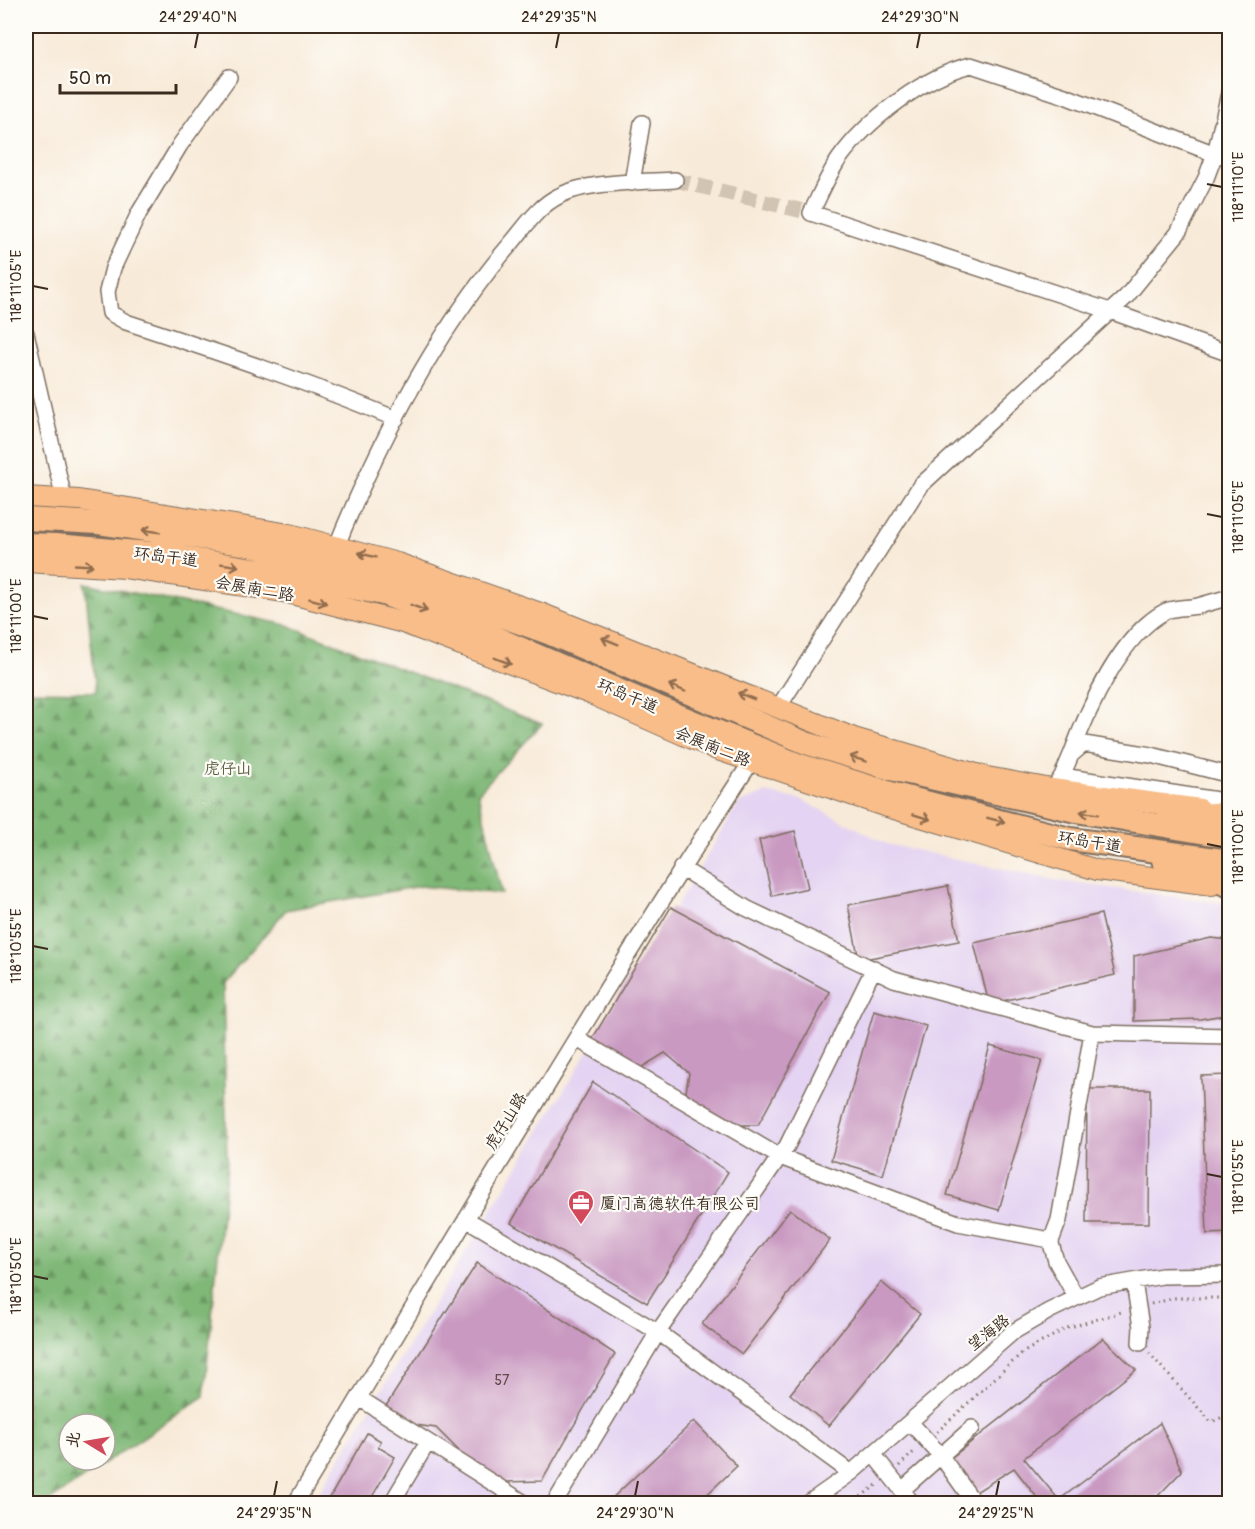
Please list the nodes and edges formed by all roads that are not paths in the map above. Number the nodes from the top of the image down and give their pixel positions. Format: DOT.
graph roads {
  1 [pos="229,77"];
  2 [pos="1230,89"];
  3 [pos="642,123"];
  4 [pos="1222,156"];
  5 [pos="675,180"];
  6 [pos="632,183"];
  7 [pos="1110,311"];
  8 [pos="26,333"];
  9 [pos="1230,354"];
  10 [pos="396,419"];
  11 [pos="26,497"];
  12 [pos="64,499"];
  13 [pos="27,518"];
  14 [pos="26,544"];
  15 [pos="333,555"];
  16 [pos="26,562"];
  17 [pos="1230,597"];
  18 [pos="778,708"];
  19 [pos="1071,755"];
  20 [pos="751,762"];
  21 [pos="1230,775"];
  22 [pos="1057,783"];
  23 [pos="1230,802"];
  24 [pos="1230,813"];
  25 [pos="1128,820"];
  26 [pos="1230,837"];
  27 [pos="1128,847"];
  28 [pos="1230,861"];
  29 [pos="681,868"];
  30 [pos="1230,887"];
  31 [pos="874,968"];
  32 [pos="1092,1033"];
  33 [pos="1230,1036"];
  34 [pos="576,1039"];
  35 [pos="780,1157"];
  36 [pos="466,1219"];
  37 [pos="1051,1241"];
  38 [pos="1230,1275"];
  39 [pos="1134,1282"];
  40 [pos="1076,1297"];
  41 [pos="658,1332"];
  42 [pos="1140,1343"];
  43 [pos="359,1398"];
  44 [pos="910,1422"];
  45 [pos="972,1428"];
  46 [pos="428,1442"];
  47 [pos="873,1454"];
  48 [pos="941,1456"];
  49 [pos="851,1473"];
  50 [pos="902,1490"];
  51 [pos="296,1503"];
  52 [pos="391,1503"];
  53 [pos="526,1503"];
  54 [pos="554,1503"];
  55 [pos="807,1503"];
  56 [pos="913,1503"];
  57 [pos="975,1503"];
  1 -- 10 [label="street"];
  2 -- 4 [label="street"];
  3 -- 6 [label="street"];
  4 -- 7 [label="street"];
  4 -- 7 [label="street"];
  5 -- 6 [label="street"];
  6 -- 10 [label="street"];
  7 -- 9 [label="street"];
  7 -- 18 [label="street"];
  8 -- 12 [label="street"];
  10 -- 15 [label="street"];
  11 -- 12 [label="main road"];
  12 -- 15 [label="main road"];
  15 -- 13 [label="highway, 环岛干道, one-way"];
  14 -- 27 [label="highway, 环岛干道, one-way"];
  18 -- 15 [label="main road, one-way"];
  25 -- 15 [label="highway, 环岛干道, one-way"];
  16 -- 20 [label="main road, 会展南二路, one-way"];
  17 -- 19 [label="street"];
  18 -- 22 [label="main road"];
  19 -- 21 [label="street"];
  19 -- 22 [label="street"];
  20 -- 29 [label="street, 虎仔山路"];
  20 -- 30 [label="main road, 会展南二路, one-way"];
  22 -- 23 [label="street"];
  22 -- 24 [label="main road"];
  24 -- 25 [label="highway"];
  25 -- 26 [label="highway, 环岛干道"];
  27 -- 28 [label="highway, 环岛干道"];
  27 -- 30 [label="highway"];
  29 -- 31 [label="street"];
  29 -- 34 [label="street, 虎仔山路"];
  31 -- 32 [label="street"];
  31 -- 35 [label="street"];
  32 -- 33 [label="street"];
  32 -- 37 [label="street"];
  34 -- 35 [label="street"];
  34 -- 36 [label="street, 虎仔山路"];
  35 -- 37 [label="street"];
  35 -- 41 [label="street"];
  36 -- 41 [label="street"];
  36 -- 43 [label="street, 虎仔山路"];
  37 -- 40 [label="street"];
  38 -- 39 [label="street, 望海路"];
  39 -- 40 [label="street, 望海路"];
  39 -- 42 [label="street"];
  40 -- 44 [label="street, 望海路"];
  41 -- 49 [label="street"];
  41 -- 54 [label="street"];
  43 -- 46 [label="street"];
  43 -- 51 [label="street, 虎仔山路"];
  44 -- 47 [label="street, 望海路"];
  44 -- 48 [label="street"];
  45 -- 48 [label="street"];
  46 -- 52 [label="street"];
  46 -- 53 [label="street"];
  47 -- 49 [label="street, 望海路"];
  47 -- 50 [label="street"];
  48 -- 50 [label="street"];
  48 -- 57 [label="street"];
  49 -- 55 [label="street, 望海路"];
  50 -- 56 [label="street"];
}
